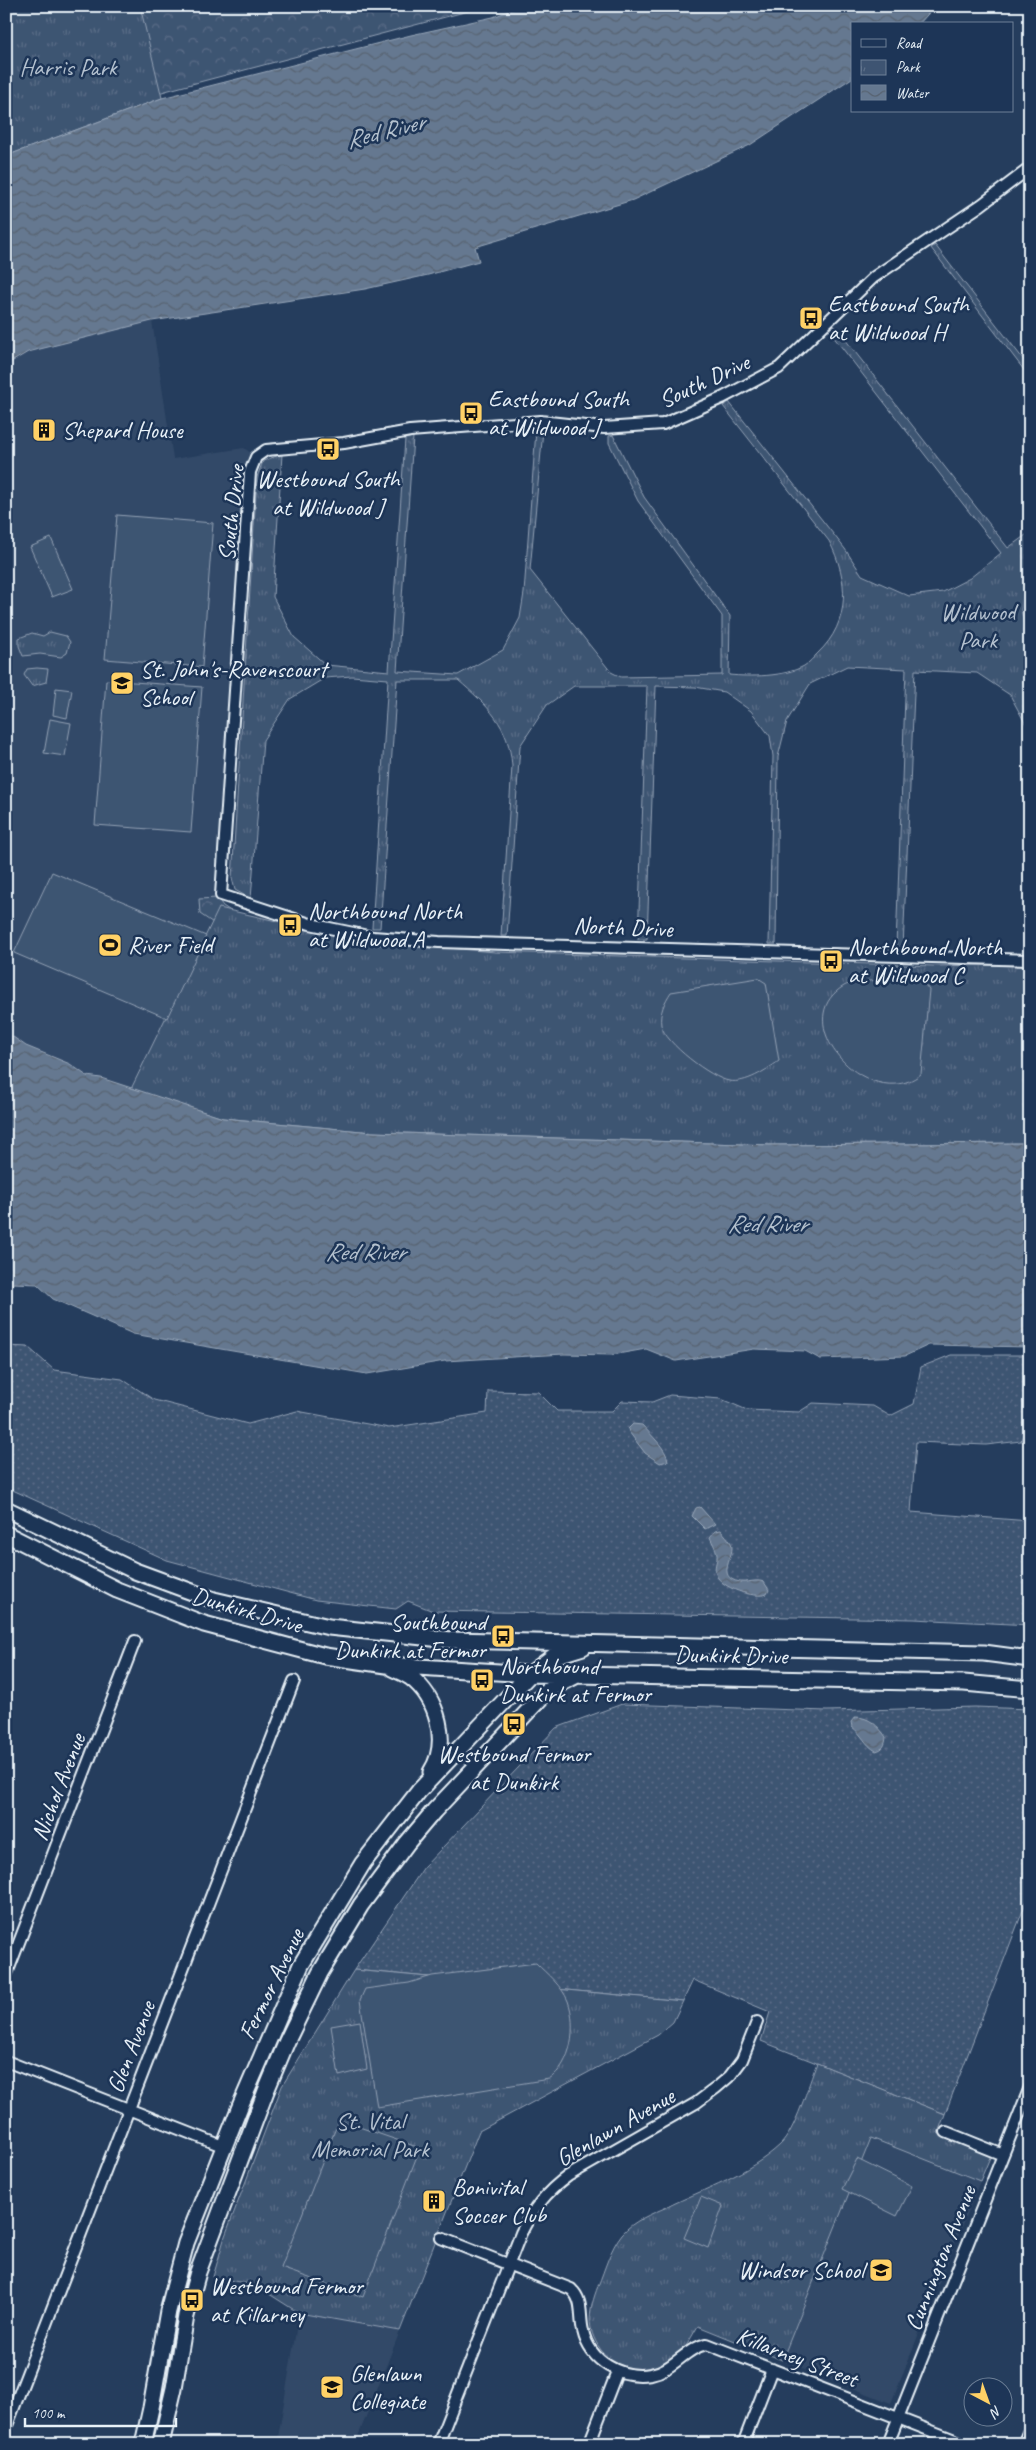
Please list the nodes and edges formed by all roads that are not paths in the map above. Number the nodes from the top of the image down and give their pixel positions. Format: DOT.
graph roads {
  1 [pos="1030,168"];
  2 [pos="221,895"];
  3 [pos="1030,960"];
  4 [pos="6,1509"];
  5 [pos="6,1534"];
  6 [pos="135,1572"];
  7 [pos="124,1593"];
  8 [pos="135,1641"];
  9 [pos="596,1643"];
  10 [pos="1030,1659"];
  11 [pos="386,1665"];
  12 [pos="530,1674"];
  13 [pos="579,1674"];
  14 [pos="294,1681"];
  15 [pos="1030,1689"];
  16 [pos="419,1791"];
  17 [pos="350,1885"];
  18 [pos="361,1905"];
  19 [pos="6,1976"];
  20 [pos="757,2022"];
  21 [pos="6,2061"];
  22 [pos="1030,2087"];
  23 [pos="129,2108"];
  24 [pos="946,2132"];
  25 [pos="225,2147"];
  26 [pos="1002,2155"];
  27 [pos="441,2238"];
  28 [pos="510,2265"];
  29 [pos="772,2369"];
  30 [pos="617,2372"];
  31 [pos="898,2418"];
  32 [pos="6,2428"];
  33 [pos="1030,2428"];
  34 [pos="143,2444"];
  35 [pos="161,2444"];
  36 [pos="438,2444"];
  37 [pos="589,2444"];
  38 [pos="743,2444"];
  39 [pos="888,2444"];
  40 [pos="965,2444"];
  41 [pos="1024,2444"];
  1 -- 2 [label="street, South Drive"];
  2 -- 3 [label="street, North Drive"];
  4 -- 6 [label="main road, Dunkirk Drive"];
  5 -- 7 [label="main road, Dunkirk Drive"];
  6 -- 7 [label="main road"];
  6 -- 9 [label="main road, Dunkirk Drive"];
  7 -- 11 [label="main road, Dunkirk Drive"];
  8 -- 19 [label="street, Nichol Avenue"];
  9 -- 10 [label="main road, Dunkirk Drive"];
  9 -- 12 [label="main road, Fermor Avenue"];
  11 -- 12 [label="main road, Dunkirk Drive"];
  11 -- 16 [label="main road"];
  12 -- 13 [label="main road, Dunkirk Drive"];
  12 -- 16 [label="main road, Fermor Avenue"];
  13 -- 15 [label="main road, Dunkirk Drive"];
  13 -- 18 [label="main road, Fermor Avenue"];
  14 -- 23 [label="street, Glen Avenue"];
  16 -- 17 [label="main road, Fermor Avenue"];
  17 -- 18 [label="main road"];
  17 -- 25 [label="main road, Fermor Avenue"];
  18 -- 35 [label="main road, Fermor Avenue"];
  20 -- 28 [label="street, Glenlawn Avenue"];
  21 -- 23 [label="street"];
  22 -- 26 [label="street, Cunnington Avenue"];
  23 -- 25 [label="street"];
  23 -- 32 [label="street, Glen Avenue"];
  24 -- 26 [label="street"];
  25 -- 34 [label="main road, Fermor Avenue"];
  26 -- 31 [label="street, Cunnington Avenue"];
  27 -- 28 [label="street"];
  28 -- 30 [label="street"];
  28 -- 36 [label="street, Glenlawn Avenue"];
  29 -- 30 [label="street, Killarney Street"];
  29 -- 31 [label="street, Killarney Street"];
  29 -- 38 [label="street"];
  30 -- 37 [label="street"];
  31 -- 39 [label="street, Cunnington Avenue"];
  31 -- 40 [label="street, Killarney Street"];
  33 -- 41 [label="street"];
}
